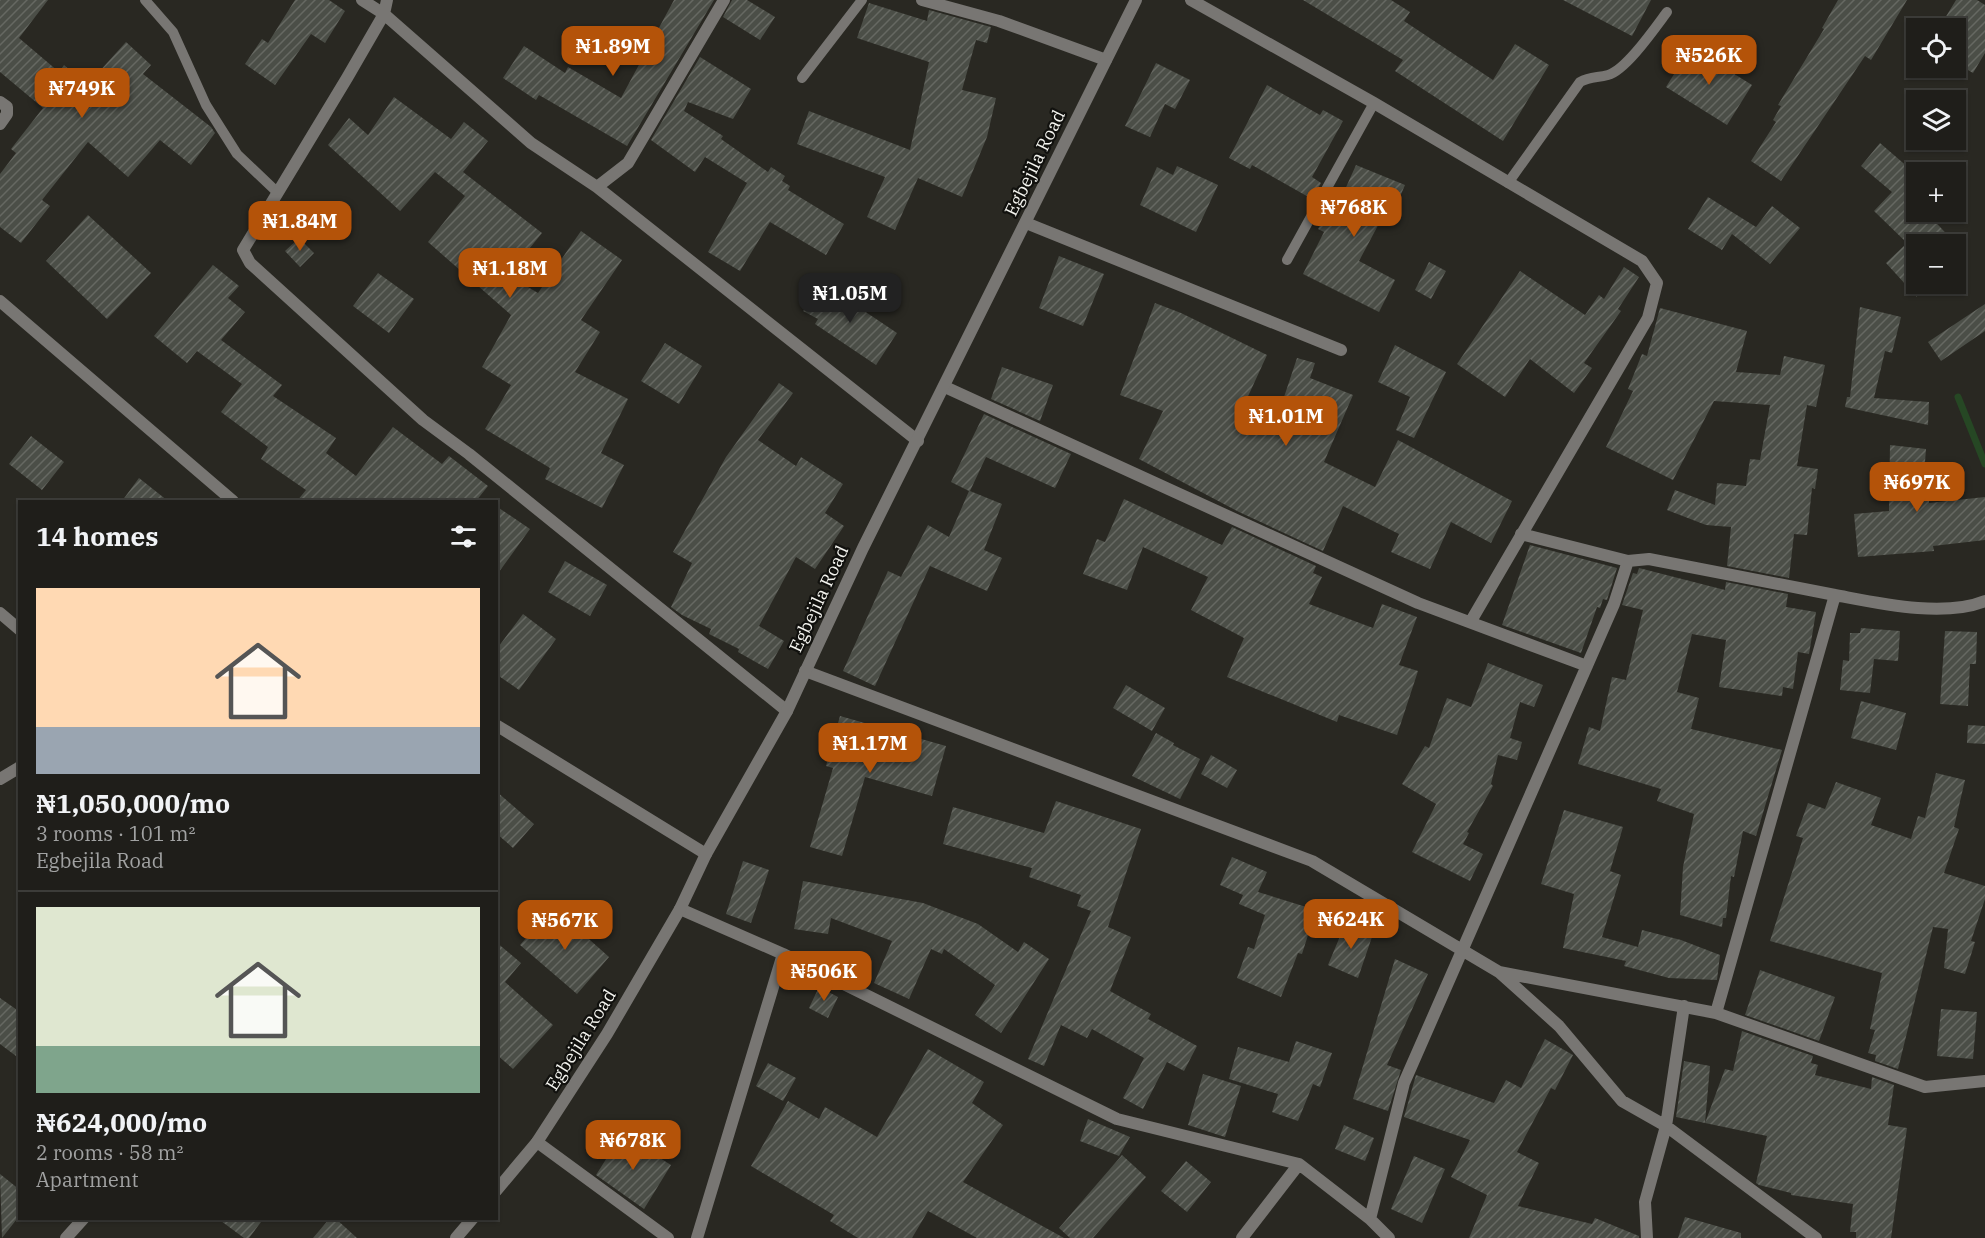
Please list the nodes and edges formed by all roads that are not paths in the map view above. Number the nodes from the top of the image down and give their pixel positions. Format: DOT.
graph roads {
  1 [pos="145,0"];
  2 [pos="362,0"];
  3 [pos="387,0"];
  4 [pos="724,0"];
  5 [pos="862,0"];
  6 [pos="922,0"];
  7 [pos="1136,0"];
  8 [pos="1191,0"];
  9 [pos="1667,12"];
  10 [pos="384,14"];
  11 [pos="1106,60"];
  12 [pos="802,78"];
  13 [pos="0,102"];
  14 [pos="1374,103"];
  15 [pos="0,124"];
  16 [pos="1508,183"];
  17 [pos="597,187"];
  18 [pos="278,193"];
  19 [pos="1026,223"];
  20 [pos="1287,260"];
  21 [pos="0,302"];
  22 [pos="1341,350"];
  23 [pos="945,387"];
  24 [pos="918,441"];
  25 [pos="232,500"];
  26 [pos="1521,534"];
  27 [pos="1628,561"];
  28 [pos="1835,595"];
  29 [pos="1985,601"];
  30 [pos="0,613"];
  31 [pos="1472,621"];
  32 [pos="18,628"];
  33 [pos="1587,666"];
  34 [pos="805,671"];
  35 [pos="787,711"];
  36 [pos="498,725"];
  37 [pos="18,768"];
  38 [pos="0,779"];
  39 [pos="706,854"];
  40 [pos="680,909"];
  41 [pos="1465,950"];
  42 [pos="783,954"];
  43 [pos="1499,972"];
  44 [pos="1684,1006"];
  45 [pos="1716,1013"];
  46 [pos="1985,1081"];
  47 [pos="1666,1126"];
  48 [pos="537,1142"];
  49 [pos="1299,1164"];
  50 [pos="498,1189"];
  51 [pos="1370,1219"];
  52 [pos="82,1220"];
  53 [pos="471,1220"];
  54 [pos="66,1238"];
  55 [pos="456,1238"];
  56 [pos="668,1238"];
  57 [pos="698,1238"];
  58 [pos="1242,1238"];
  59 [pos="1389,1238"];
  60 [pos="1647,1238"];
  61 [pos="1816,1238"];
  1 -- 18 [label="lane"];
  2 -- 10 [label="street"];
  3 -- 10 [label="street"];
  4 -- 17 [label="street"];
  5 -- 12 [label="lane"];
  6 -- 11 [label="street"];
  7 -- 11 [label="street, Egbejila Road"];
  8 -- 14 [label="street"];
  9 -- 16 [label="lane"];
  10 -- 17 [label="street"];
  10 -- 18 [label="street"];
  11 -- 19 [label="street, Egbejila Road"];
  13 -- 15 [label="street"];
  14 -- 16 [label="street"];
  14 -- 20 [label="lane"];
  16 -- 26 [label="street"];
  17 -- 24 [label="street"];
  18 -- 35 [label="street"];
  19 -- 22 [label="street"];
  19 -- 23 [label="street, Egbejila Road"];
  21 -- 25 [label="street"];
  23 -- 24 [label="street, Egbejila Road"];
  23 -- 31 [label="street"];
  24 -- 34 [label="street, Egbejila Road"];
  26 -- 27 [label="street"];
  26 -- 31 [label="street"];
  27 -- 28 [label="street"];
  27 -- 33 [label="street"];
  28 -- 29 [label="street"];
  28 -- 45 [label="street"];
  30 -- 32 [label="street"];
  31 -- 33 [label="street"];
  33 -- 41 [label="street"];
  34 -- 35 [label="street, Egbejila Road"];
  34 -- 41 [label="street"];
  35 -- 39 [label="street, Egbejila Road"];
  36 -- 39 [label="street"];
  37 -- 38 [label="street"];
  39 -- 40 [label="street, Egbejila Road"];
  40 -- 42 [label="street"];
  40 -- 48 [label="street, Egbejila Road"];
  41 -- 43 [label="street"];
  41 -- 51 [label="street"];
  42 -- 49 [label="street"];
  42 -- 57 [label="street"];
  43 -- 44 [label="street"];
  43 -- 47 [label="street"];
  44 -- 45 [label="street"];
  44 -- 47 [label="street"];
  45 -- 46 [label="street"];
  47 -- 60 [label="street"];
  47 -- 61 [label="street"];
  48 -- 50 [label="street, Egbejila Road"];
  48 -- 56 [label="street"];
  49 -- 51 [label="street"];
  49 -- 58 [label="street"];
  51 -- 59 [label="street"];
  52 -- 54 [label="street"];
  53 -- 55 [label="street"];
}
